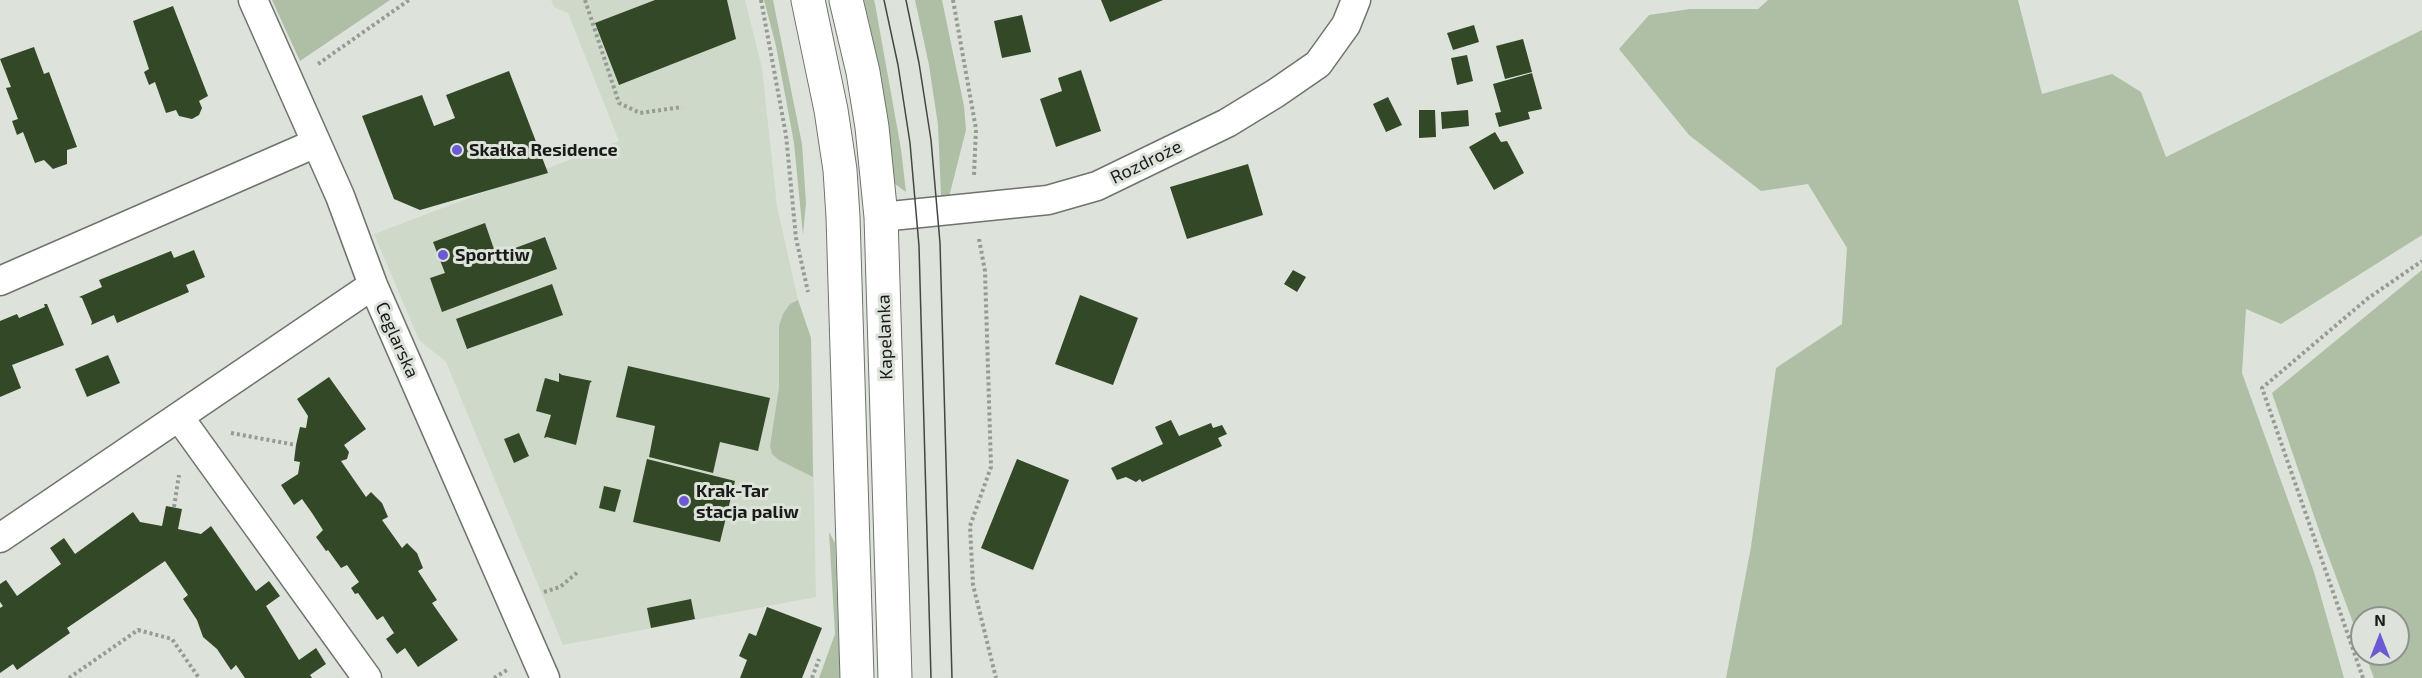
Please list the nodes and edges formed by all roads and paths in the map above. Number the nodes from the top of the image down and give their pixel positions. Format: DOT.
graph roads {
  1 [pos="254,0"];
  2 [pos="409,0"];
  3 [pos="585,0"];
  4 [pos="761,0"];
  5 [pos="808,0"];
  6 [pos="846,0"];
  7 [pos="952,0"];
  8 [pos="1356,0"];
  9 [pos="290,84"];
  10 [pos="682,107"];
  11 [pos="316,143"];
  12 [pos="973,207"];
  13 [pos="881,217"];
  14 [pos="2422,261"];
  15 [pos="802,270"];
  16 [pos="0,281"];
  17 [pos="373,285"];
  18 [pos="179,417"];
  19 [pos="230,440"];
  20 [pos="296,445"];
  21 [pos="181,464"];
  22 [pos="174,507"];
  23 [pos="0,538"];
  24 [pos="579,571"];
  25 [pos="512,603"];
  26 [pos="69,678"];
  27 [pos="199,678"];
  28 [pos="367,678"];
  29 [pos="544,678"];
  30 [pos="857,678"];
  31 [pos="895,678"];
  32 [pos="996,678"];
  33 [pos="2363,678"];
  1 -- 9 [label="street, Ceglarska"];
  2 -- 9 [label="path"];
  3 -- 10 [label="path"];
  4 -- 15 [label="path"];
  5 -- 30 [label="main road, Kapelanka"];
  6 -- 13 [label="main road, Kapelanka"];
  7 -- 12 [label="path"];
  8 -- 12 [label="street, Rozdroże"];
  9 -- 11 [label="street, Ceglarska"];
  11 -- 16 [label="street"];
  11 -- 17 [label="street, Ceglarska"];
  12 -- 13 [label="street, Rozdroże"];
  12 -- 32 [label="path"];
  13 -- 31 [label="main road, Kapelanka"];
  14 -- 33 [label="path"];
  17 -- 18 [label="street"];
  17 -- 25 [label="street, Ceglarska"];
  18 -- 23 [label="street"];
  18 -- 28 [label="street"];
  19 -- 20 [label="path"];
  21 -- 22 [label="path"];
  24 -- 25 [label="path"];
  25 -- 29 [label="street, Ceglarska"];
  26 -- 27 [label="path"];
}
